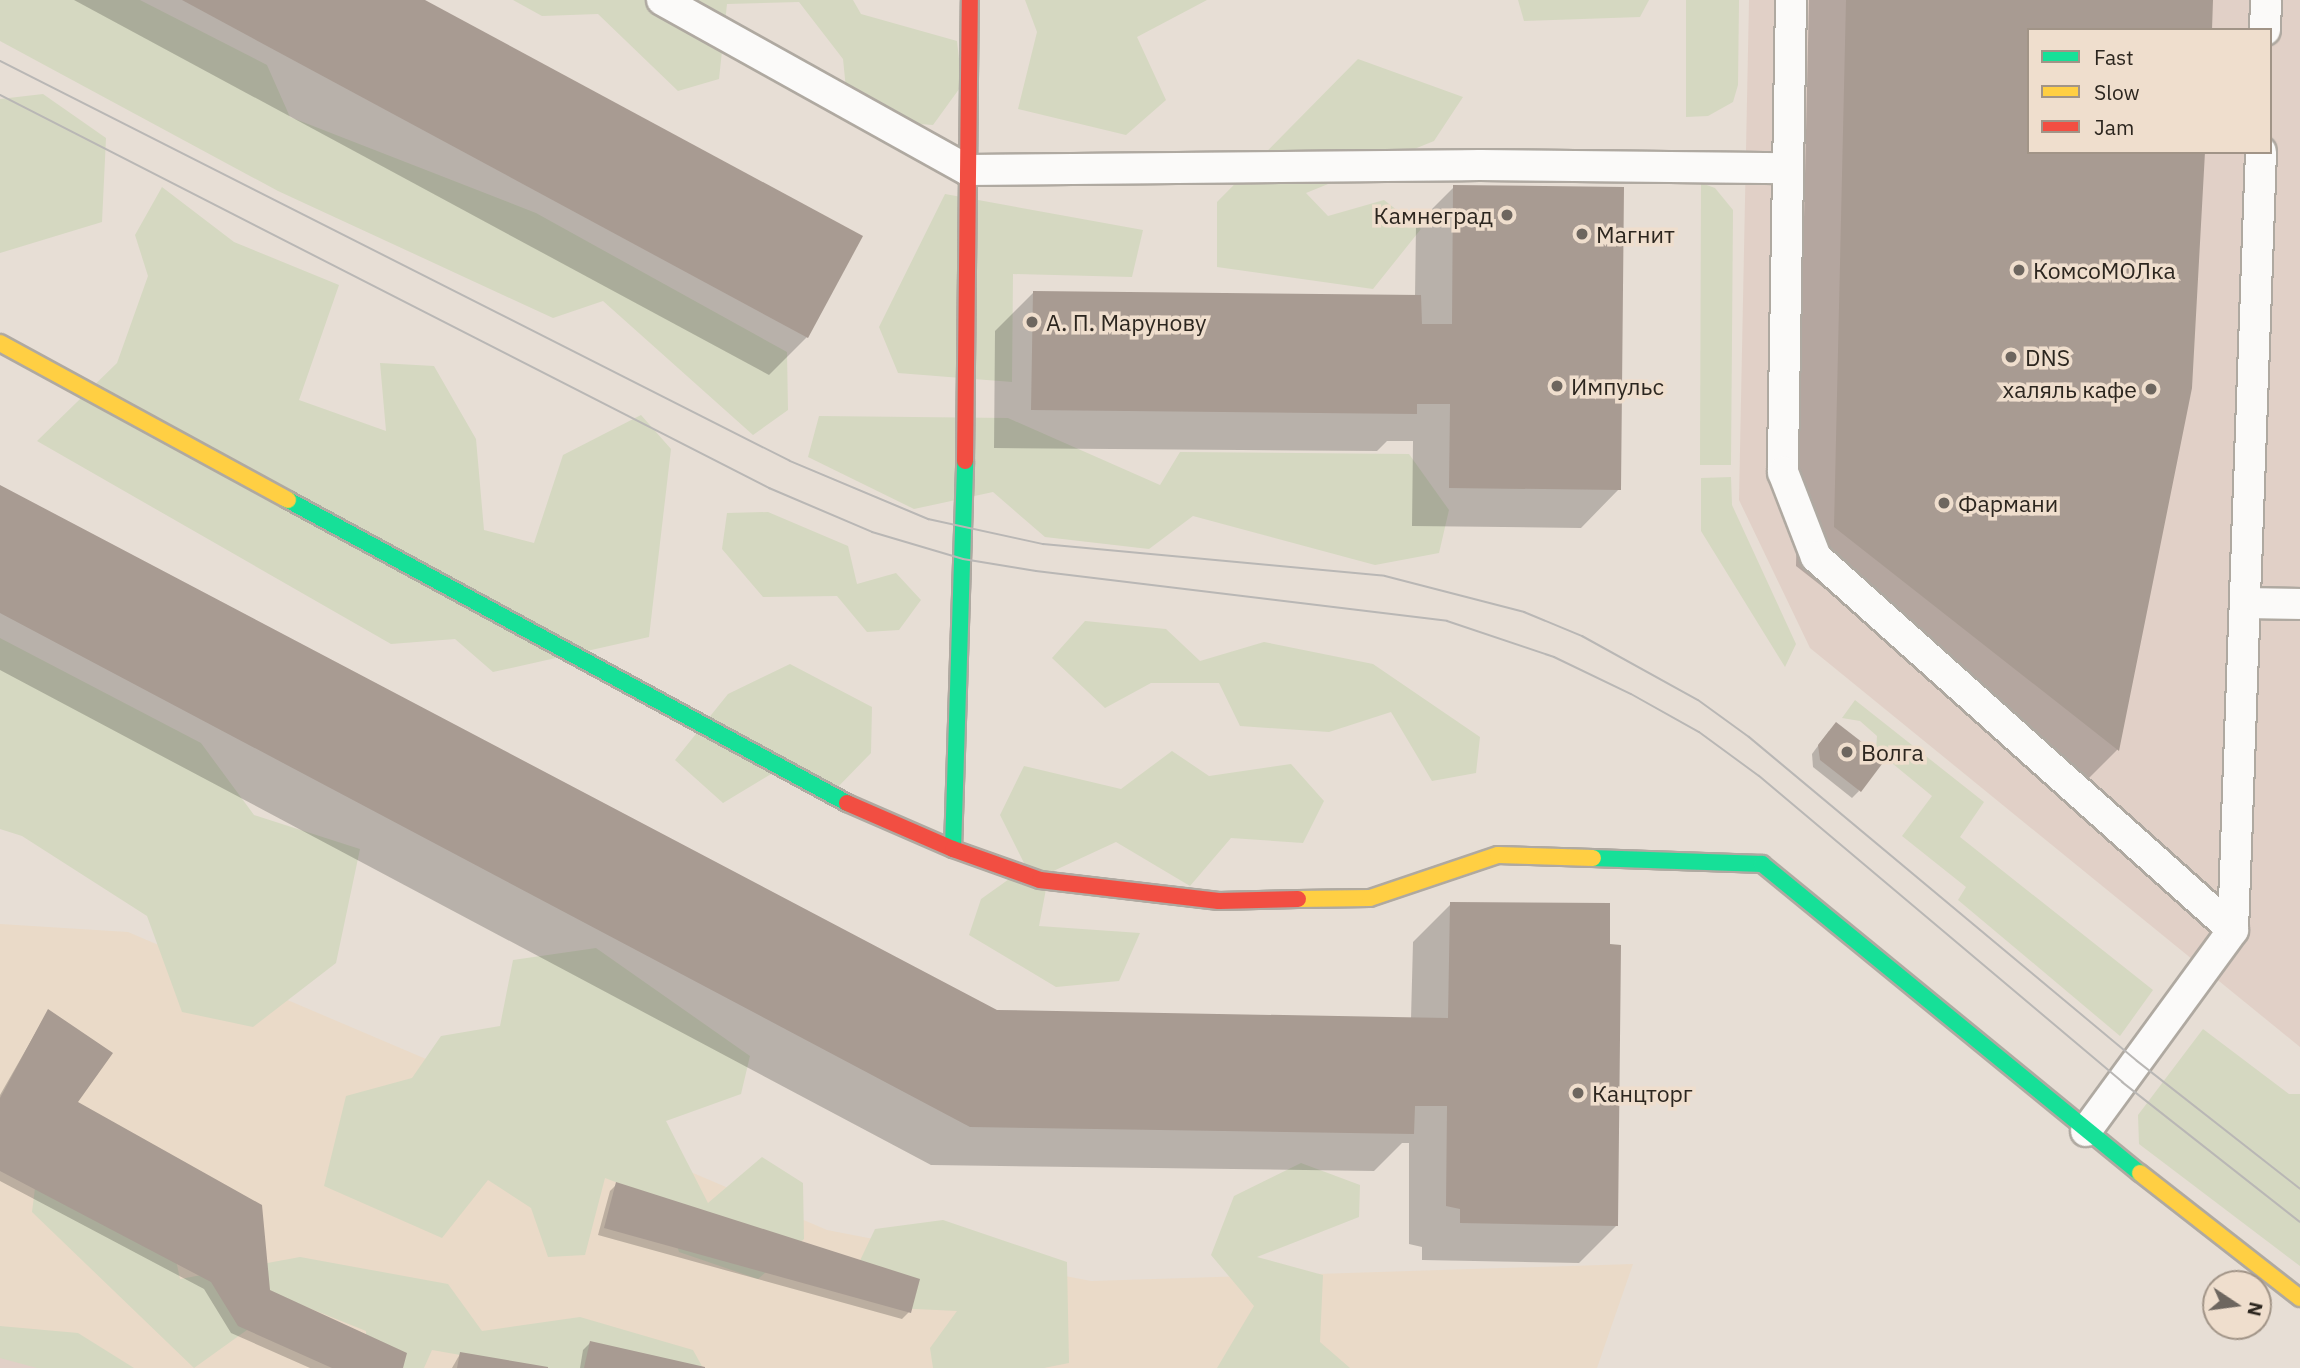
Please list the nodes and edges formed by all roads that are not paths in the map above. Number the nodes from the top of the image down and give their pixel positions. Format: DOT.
graph roads {
  1 [pos="662,0"];
  2 [pos="970,0"];
  3 [pos="1791,0"];
  4 [pos="2266,0"];
  5 [pos="2265,28"];
  6 [pos="2261,154"];
  7 [pos="1788,169"];
  8 [pos="968,170"];
  9 [pos="0,343"];
  10 [pos="2246,603"];
  11 [pos="2300,604"];
  12 [pos="953,849"];
  13 [pos="2233,930"];
  14 [pos="2086,1131"];
  15 [pos="2300,1297"];
  1 -- 8 [label="lane"];
  2 -- 8 [label="street"];
  3 -- 7 [label="lane"];
  4 -- 5 [label="lane"];
  6 -- 10 [label="lane"];
  7 -- 8 [label="lane"];
  7 -- 13 [label="lane"];
  8 -- 12 [label="street"];
  9 -- 12 [label="street"];
  10 -- 11 [label="lane"];
  10 -- 13 [label="lane"];
  12 -- 14 [label="street"];
  13 -- 14 [label="lane"];
  14 -- 15 [label="street"];
}
